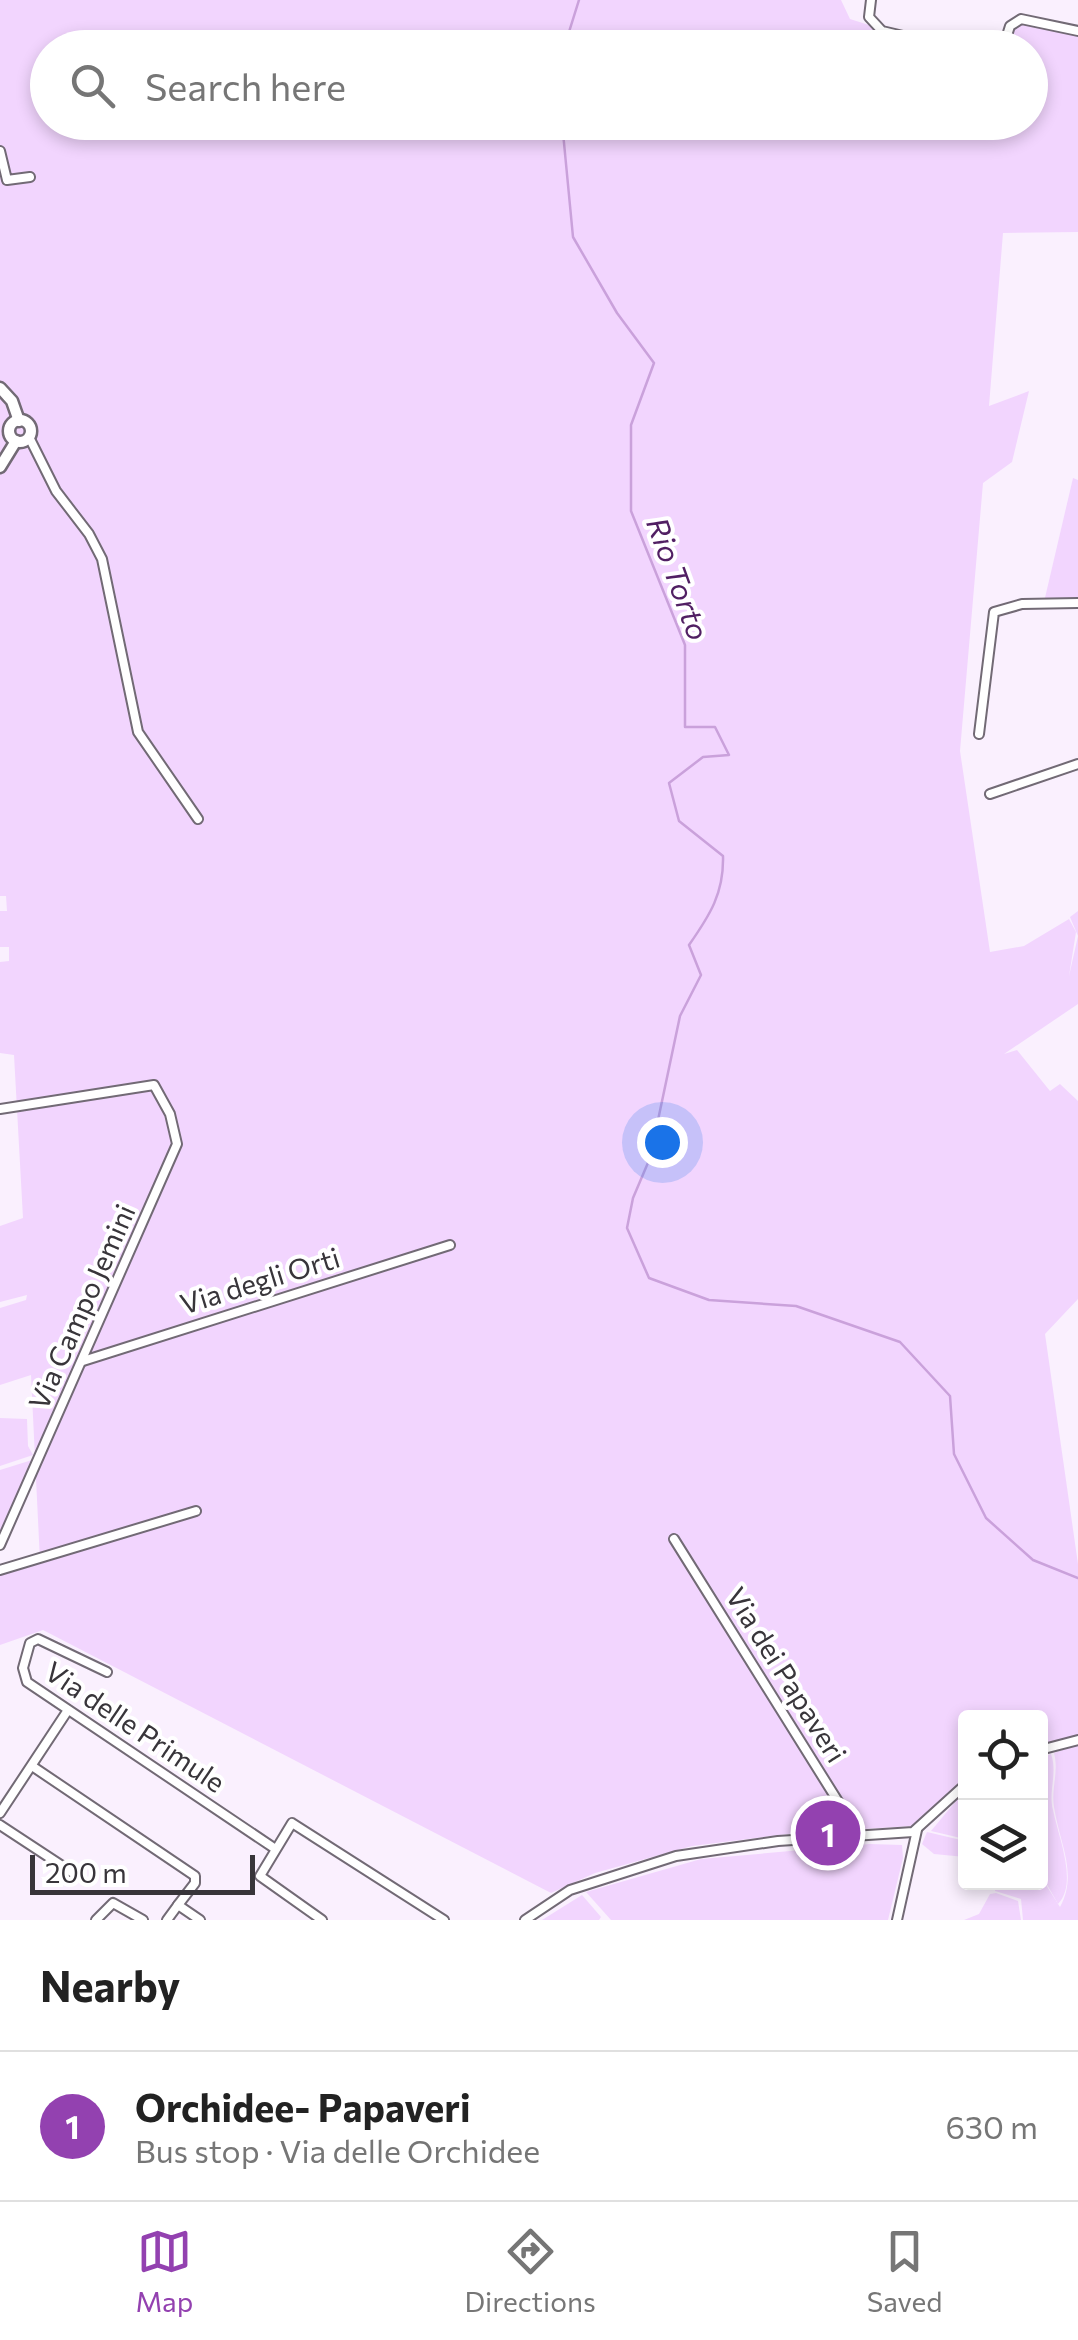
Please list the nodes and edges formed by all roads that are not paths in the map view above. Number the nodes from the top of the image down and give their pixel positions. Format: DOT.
graph roads {
  1 [pos="871,0"];
  2 [pos="879,30"];
  3 [pos="1009,30"];
  4 [pos="1078,32"];
  5 [pos="0,150"];
  6 [pos="30,177"];
  7 [pos="0,388"];
  8 [pos="19,420"];
  9 [pos="29,437"];
  10 [pos="16,441"];
  11 [pos="0,467"];
  12 [pos="1078,604"];
  13 [pos="979,734"];
  14 [pos="1078,764"];
  15 [pos="990,794"];
  16 [pos="198,819"];
  17 [pos="0,1109"];
  18 [pos="450,1245"];
  19 [pos="82,1361"];
  20 [pos="196,1511"];
  21 [pos="674,1539"];
  22 [pos="0,1545"];
  23 [pos="0,1570"];
  24 [pos="107,1672"];
  25 [pos="68,1710"];
  26 [pos="1078,1740"];
  27 [pos="1048,1748"];
  28 [pos="32,1766"];
  29 [pos="958,1792"];
  30 [pos="0,1813"];
  31 [pos="0,1825"];
  32 [pos="917,1830"];
  33 [pos="859,1835"];
  34 [pos="274,1848"];
  35 [pos="73,1873"];
  36 [pos="178,1905"];
  37 [pos="96,1920"];
  38 [pos="142,1920"];
  39 [pos="167,1920"];
  40 [pos="200,1920"];
  41 [pos="322,1920"];
  42 [pos="444,1920"];
  43 [pos="525,1920"];
  44 [pos="897,1920"];
  1 -- 2 [label="street"];
  3 -- 4 [label="street"];
  5 -- 6 [label="street"];
  7 -- 8 [label="street"];
  8 -- 9 [label="street"];
  8 -- 10 [label="street"];
  9 -- 10 [label="street"];
  9 -- 16 [label="street"];
  10 -- 11 [label="street"];
  12 -- 13 [label="street"];
  14 -- 15 [label="street"];
  17 -- 19 [label="street, Via Campo Jemini"];
  18 -- 19 [label="street, Via degli Orti"];
  19 -- 22 [label="street, Via Campo Jemini"];
  20 -- 23 [label="street"];
  21 -- 33 [label="street, Via dei Papaveri"];
  24 -- 25 [label="street, Via delle Primule"];
  25 -- 28 [label="street"];
  25 -- 34 [label="street, Via delle Primule"];
  26 -- 27 [label="street"];
  28 -- 30 [label="street"];
  28 -- 36 [label="street"];
  29 -- 32 [label="street"];
  31 -- 35 [label="street"];
  32 -- 33 [label="street"];
  32 -- 44 [label="street"];
  33 -- 43 [label="street"];
  34 -- 41 [label="street"];
  34 -- 42 [label="street"];
  36 -- 39 [label="street"];
  36 -- 40 [label="street"];
  37 -- 38 [label="street"];
}
